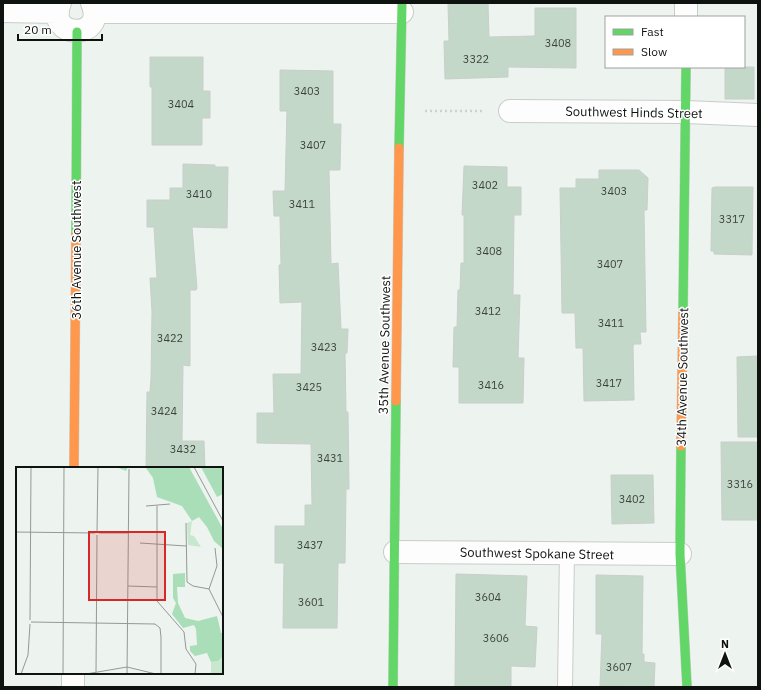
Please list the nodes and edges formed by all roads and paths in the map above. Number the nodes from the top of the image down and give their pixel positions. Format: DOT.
graph roads {
  1 [pos="686,3"];
  2 [pos="59,7"];
  3 [pos="94,7"];
  4 [pos="402,7"];
  5 [pos="3,11"];
  6 [pos="686,16"];
  7 [pos="77,32"];
  8 [pos="686,68"];
  9 [pos="425,110"];
  10 [pos="510,110"];
  11 [pos="485,111"];
  12 [pos="686,112"];
  13 [pos="758,115"];
  14 [pos="74,467"];
  15 [pos="395,552"];
  16 [pos="566,553"];
  17 [pos="680,554"];
  18 [pos="73,674"];
  19 [pos="73,687"];
  20 [pos="393,687"];
  21 [pos="565,687"];
  22 [pos="687,687"];
  1 -- 6 [label="street"];
  2 -- 5 [label="street"];
  2 -- 7 [label="street"];
  3 -- 4 [label="street"];
  3 -- 7 [label="street"];
  4 -- 15 [label="street, 35th Avenue Southwest"];
  7 -- 14 [label="street, 36th Avenue Southwest"];
  8 -- 12 [label="street, 34th Avenue Southwest"];
  9 -- 11 [label="path"];
  10 -- 12 [label="street, Southwest Hinds Street"];
  12 -- 13 [label="street, Southwest Hinds Street"];
  12 -- 17 [label="street, 34th Avenue Southwest"];
  15 -- 16 [label="street, Southwest Spokane Street"];
  15 -- 20 [label="street, 35th Avenue Southwest"];
  16 -- 17 [label="street, Southwest Spokane Street"];
  16 -- 21 [label="lane"];
  17 -- 22 [label="street, 34th Avenue Southwest"];
  18 -- 19 [label="street"];
}
